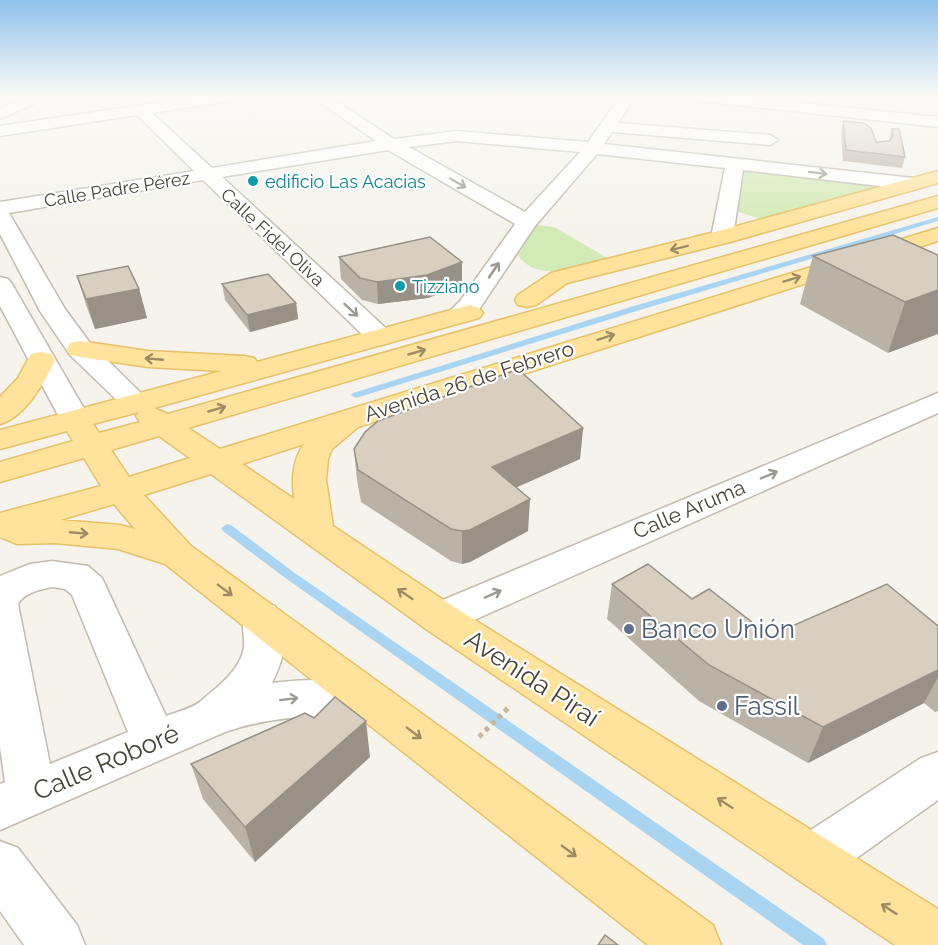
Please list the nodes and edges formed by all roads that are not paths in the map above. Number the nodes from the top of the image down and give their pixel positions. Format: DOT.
graph roads {
  1 [pos="172,141"];
  2 [pos="387,141"];
  3 [pos="410,141"];
  4 [pos="525,141"];
  5 [pos="598,141"];
  6 [pos="391,144"];
  7 [pos="593,148"];
  8 [pos="735,163"];
  9 [pos="206,175"];
  10 [pos="938,177"];
  11 [pos="913,184"];
  12 [pos="938,191"];
  13 [pos="938,202"];
  14 [pos="0,208"];
  15 [pos="0,215"];
  16 [pos="835,220"];
  17 [pos="526,222"];
  18 [pos="758,227"];
  19 [pos="938,234"];
  20 [pos="722,237"];
  21 [pos="0,284"];
  22 [pos="527,300"];
  23 [pos="458,316"];
  24 [pos="11,330"];
  25 [pos="380,338"];
  26 [pos="80,349"];
  27 [pos="40,360"];
  28 [pos="276,365"];
  29 [pos="135,402"];
  30 [pos="938,402"];
  31 [pos="0,415"];
  32 [pos="350,418"];
  33 [pos="75,419"];
  34 [pos="161,425"];
  35 [pos="0,440"];
  36 [pos="92,446"];
  37 [pos="213,461"];
  38 [pos="0,472"];
  39 [pos="121,491"];
  40 [pos="0,525"];
  41 [pos="0,532"];
  42 [pos="318,534"];
  43 [pos="178,555"];
  44 [pos="0,601"];
  45 [pos="0,607"];
  46 [pos="261,617"];
  47 [pos="440,618"];
  48 [pos="375,704"];
  49 [pos="212,717"];
  50 [pos="155,741"];
  51 [pos="938,773"];
  52 [pos="15,801"];
  53 [pos="812,859"];
  54 [pos="0,866"];
  55 [pos="938,941"];
  56 [pos="57,945"];
  57 [pos="693,945"];
  1 -- 9 [label="street, Calle Fidel Oliva"];
  2 -- 6 [label="street"];
  3 -- 6 [label="street, Calle Padre Pérez"];
  4 -- 7 [label="street, Calle Padre Pérez"];
  5 -- 7 [label="street"];
  6 -- 9 [label="street, Calle Padre Pérez"];
  6 -- 17 [label="street, one-way"];
  7 -- 8 [label="street, Calle Padre Pérez"];
  7 -- 17 [label="street"];
  8 -- 11 [label="street, Calle Padre Pérez, one-way"];
  8 -- 20 [label="street"];
  9 -- 14 [label="street, Calle Padre Pérez"];
  9 -- 25 [label="street, Calle Fidel Oliva, one-way"];
  10 -- 11 [label="main road"];
  11 -- 18 [label="main road"];
  12 -- 16 [label="main road"];
  34 -- 13 [label="main road, Avenida 26 de Febrero, one-way"];
  15 -- 26 [label="street"];
  16 -- 18 [label="main road"];
  16 -- 22 [label="main road"];
  23 -- 17 [label="street, one-way"];
  18 -- 20 [label="main road"];
  32 -- 19 [label="main road, Avenida 26 de Febrero, one-way"];
  20 -- 22 [label="main road, one-way"];
  21 -- 24 [label="street"];
  22 -- 23 [label="main road"];
  23 -- 25 [label="main road"];
  24 -- 27 [label="street"];
  25 -- 28 [label="main road"];
  28 -- 26 [label="main road, one-way"];
  26 -- 29 [label="street"];
  27 -- 31 [label="main road"];
  27 -- 33 [label="street"];
  28 -- 29 [label="main road"];
  29 -- 33 [label="main road"];
  29 -- 34 [label="main road, Avenida Piraí"];
  47 -- 30 [label="street, Calle Aruma, one-way"];
  32 -- 37 [label="main road, Avenida 26 de Febrero"];
  32 -- 42 [label="main road"];
  33 -- 35 [label="main road"];
  33 -- 36 [label="main road"];
  34 -- 36 [label="main road, Avenida 26 de Febrero"];
  34 -- 37 [label="main road, Avenida Piraí"];
  36 -- 38 [label="main road, Avenida 26 de Febrero"];
  36 -- 39 [label="main road"];
  37 -- 39 [label="main road, Avenida 26 de Febrero"];
  37 -- 42 [label="main road, Avenida Piraí"];
  39 -- 40 [label="main road, Avenida 26 de Febrero"];
  39 -- 43 [label="main road"];
  41 -- 43 [label="main road, one-way"];
  47 -- 42 [label="main road, Avenida Piraí, one-way"];
  43 -- 46 [label="main road, one-way"];
  44 -- 50 [label="street"];
  45 -- 52 [label="street"];
  46 -- 48 [label="main road"];
  46 -- 49 [label="street, Calle Roboré"];
  53 -- 47 [label="main road, Avenida Piraí, one-way"];
  49 -- 48 [label="street, Calle Roboré, one-way"];
  48 -- 57 [label="main road, one-way"];
  49 -- 50 [label="street, Calle Roboré"];
  50 -- 52 [label="street, Calle Roboré"];
  51 -- 53 [label="street"];
  55 -- 53 [label="main road, Avenida Piraí, one-way"];
  54 -- 56 [label="street"];
}
